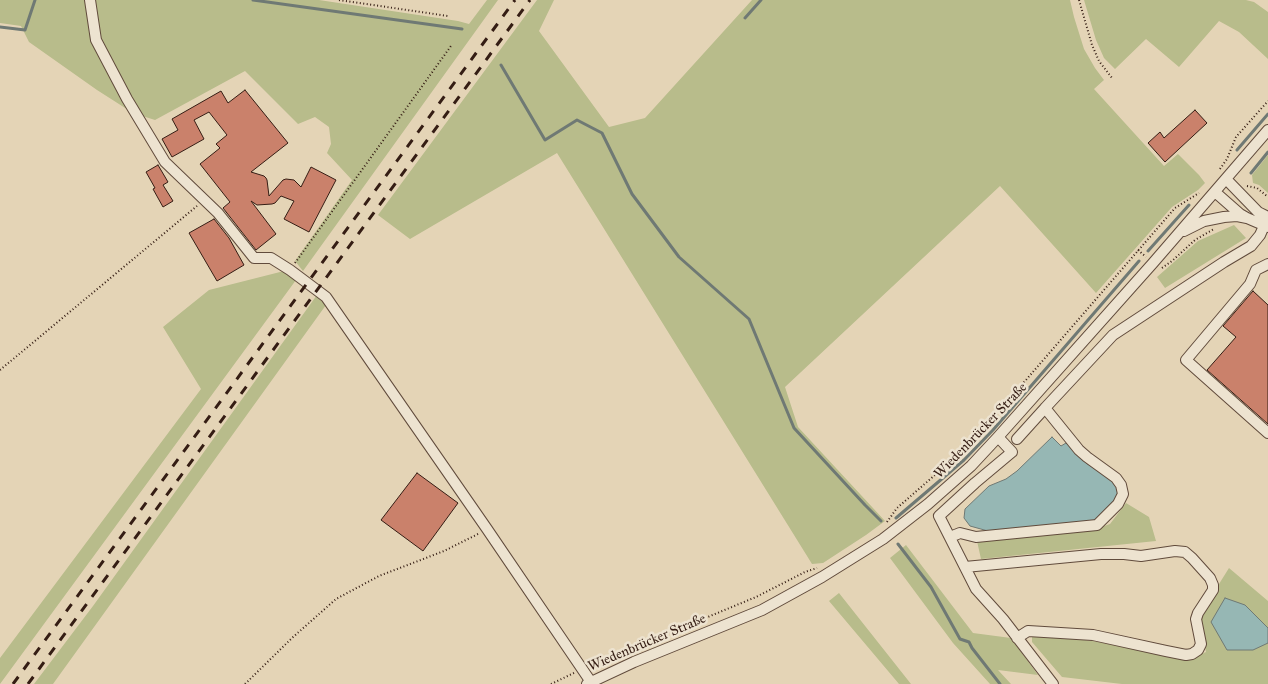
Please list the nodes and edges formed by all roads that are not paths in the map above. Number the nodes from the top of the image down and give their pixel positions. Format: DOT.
graph roads {
  1 [pos="90,0"];
  2 [pos="1268,130"];
  3 [pos="1222,176"];
  4 [pos="1215,192"];
  5 [pos="1247,218"];
  6 [pos="1267,223"];
  7 [pos="1179,233"];
  8 [pos="1268,264"];
  9 [pos="1045,408"];
  10 [pos="1268,433"];
  11 [pos="998,437"];
  12 [pos="1017,439"];
  13 [pos="950,537"];
  14 [pos="965,567"];
  15 [pos="1017,638"];
  16 [pos="589,683"];
  17 [pos="1053,684"];
  1 -- 16 [label="street"];
  2 -- 3 [label="street, Wiedenbrücker Straße"];
  3 -- 4 [label="street, Wiedenbrücker Straße"];
  3 -- 6 [label="street"];
  4 -- 5 [label="street"];
  4 -- 7 [label="street, Wiedenbrücker Straße"];
  5 -- 6 [label="street"];
  5 -- 7 [label="street"];
  6 -- 9 [label="street"];
  7 -- 11 [label="street, Wiedenbrücker Straße"];
  8 -- 10 [label="street"];
  9 -- 12 [label="street"];
  9 -- 13 [label="street"];
  11 -- 13 [label="street"];
  11 -- 16 [label="street, Wiedenbrücker Straße"];
  13 -- 14 [label="street"];
  14 -- 15 [label="street"];
  14 -- 15 [label="street"];
  15 -- 17 [label="street"];
}
